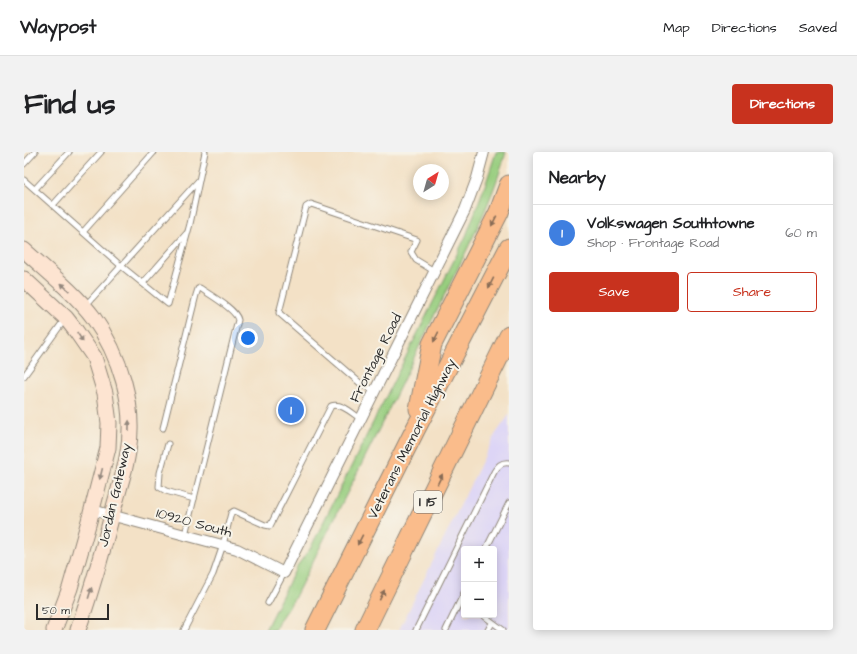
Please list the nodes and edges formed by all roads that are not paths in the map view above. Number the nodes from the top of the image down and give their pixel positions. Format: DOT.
graph roads {
  1 [pos="35,152"];
  2 [pos="68,152"];
  3 [pos="101,152"];
  4 [pos="154,152"];
  5 [pos="205,152"];
  6 [pos="484,152"];
  7 [pos="24,164"];
  8 [pos="24,180"];
  9 [pos="199,180"];
  10 [pos="509,185"];
  11 [pos="35,189"];
  12 [pos="53,205"];
  13 [pos="188,231"];
  14 [pos="83,232"];
  15 [pos="509,248"];
  16 [pos="24,250"];
  17 [pos="120,265"];
  18 [pos="435,272"];
  19 [pos="24,279"];
  20 [pos="142,283"];
  21 [pos="84,307"];
  22 [pos="66,318"];
  23 [pos="509,336"];
  24 [pos="509,363"];
  25 [pos="491,375"];
  26 [pos="24,376"];
  27 [pos="375,391"];
  28 [pos="361,419"];
  29 [pos="163,428"];
  30 [pos="415,430"];
  31 [pos="168,444"];
  32 [pos="509,463"];
  33 [pos="194,499"];
  34 [pos="509,503"];
  35 [pos="92,510"];
  36 [pos="112,515"];
  37 [pos="185,535"];
  38 [pos="223,545"];
  39 [pos="488,546"];
  40 [pos="284,573"];
  41 [pos="461,600"];
  42 [pos="268,603"];
  43 [pos="486,618"];
  44 [pos="492,623"];
  45 [pos="54,630"];
  46 [pos="78,630"];
  47 [pos="184,630"];
  48 [pos="315,630"];
  49 [pos="365,630"];
  50 [pos="416,630"];
  51 [pos="446,630"];
  52 [pos="488,630"];
  53 [pos="503,630"];
  1 -- 7 [label="lane"];
  2 -- 11 [label="lane"];
  3 -- 12 [label="lane"];
  4 -- 14 [label="lane"];
  5 -- 9 [label="lane"];
  6 -- 18 [label="street, Frontage Road"];
  8 -- 11 [label="lane"];
  9 -- 13 [label="lane"];
  9 -- 17 [label="lane"];
  10 -- 30 [label="highway, one-way"];
  11 -- 12 [label="lane"];
  12 -- 14 [label="lane"];
  13 -- 20 [label="lane"];
  13 -- 20 [label="lane"];
  14 -- 17 [label="lane"];
  15 -- 30 [label="highway, Veterans Memorial Highway, one-way"];
  21 -- 16 [label="main road, Jordan Gateway, one-way"];
  17 -- 20 [label="lane"];
  17 -- 21 [label="lane"];
  18 -- 27 [label="street, Frontage Road"];
  18 -- 27 [label="lane"];
  19 -- 22 [label="main road, Jordan Gateway"];
  36 -- 21 [label="main road, Jordan Gateway, one-way"];
  22 -- 26 [label="lane"];
  22 -- 35 [label="main road, Jordan Gateway, one-way"];
  23 -- 25 [label="highway, I 15"];
  24 -- 25 [label="highway"];
  49 -- 25 [label="highway, I 15, one-way"];
  27 -- 28 [label="street, Frontage Road"];
  28 -- 38 [label="lane"];
  28 -- 40 [label="street, Frontage Road"];
  29 -- 33 [label="lane"];
  30 -- 48 [label="highway, Veterans Memorial Highway, one-way"];
  31 -- 33 [label="lane"];
  32 -- 50 [label="lane"];
  33 -- 37 [label="lane"];
  34 -- 39 [label="lane"];
  35 -- 36 [label="street, 10920 South"];
  35 -- 45 [label="main road, Jordan Gateway"];
  36 -- 37 [label="street, 10920 South"];
  46 -- 36 [label="main road, Jordan Gateway, one-way"];
  37 -- 38 [label="street, 10920 South"];
  38 -- 40 [label="street, 10920 South"];
  38 -- 47 [label="lane"];
  40 -- 42 [label="lane"];
  41 -- 51 [label="lane"];
  43 -- 44 [label="lane"];
  44 -- 52 [label="lane"];
  44 -- 53 [label="lane"];
}
